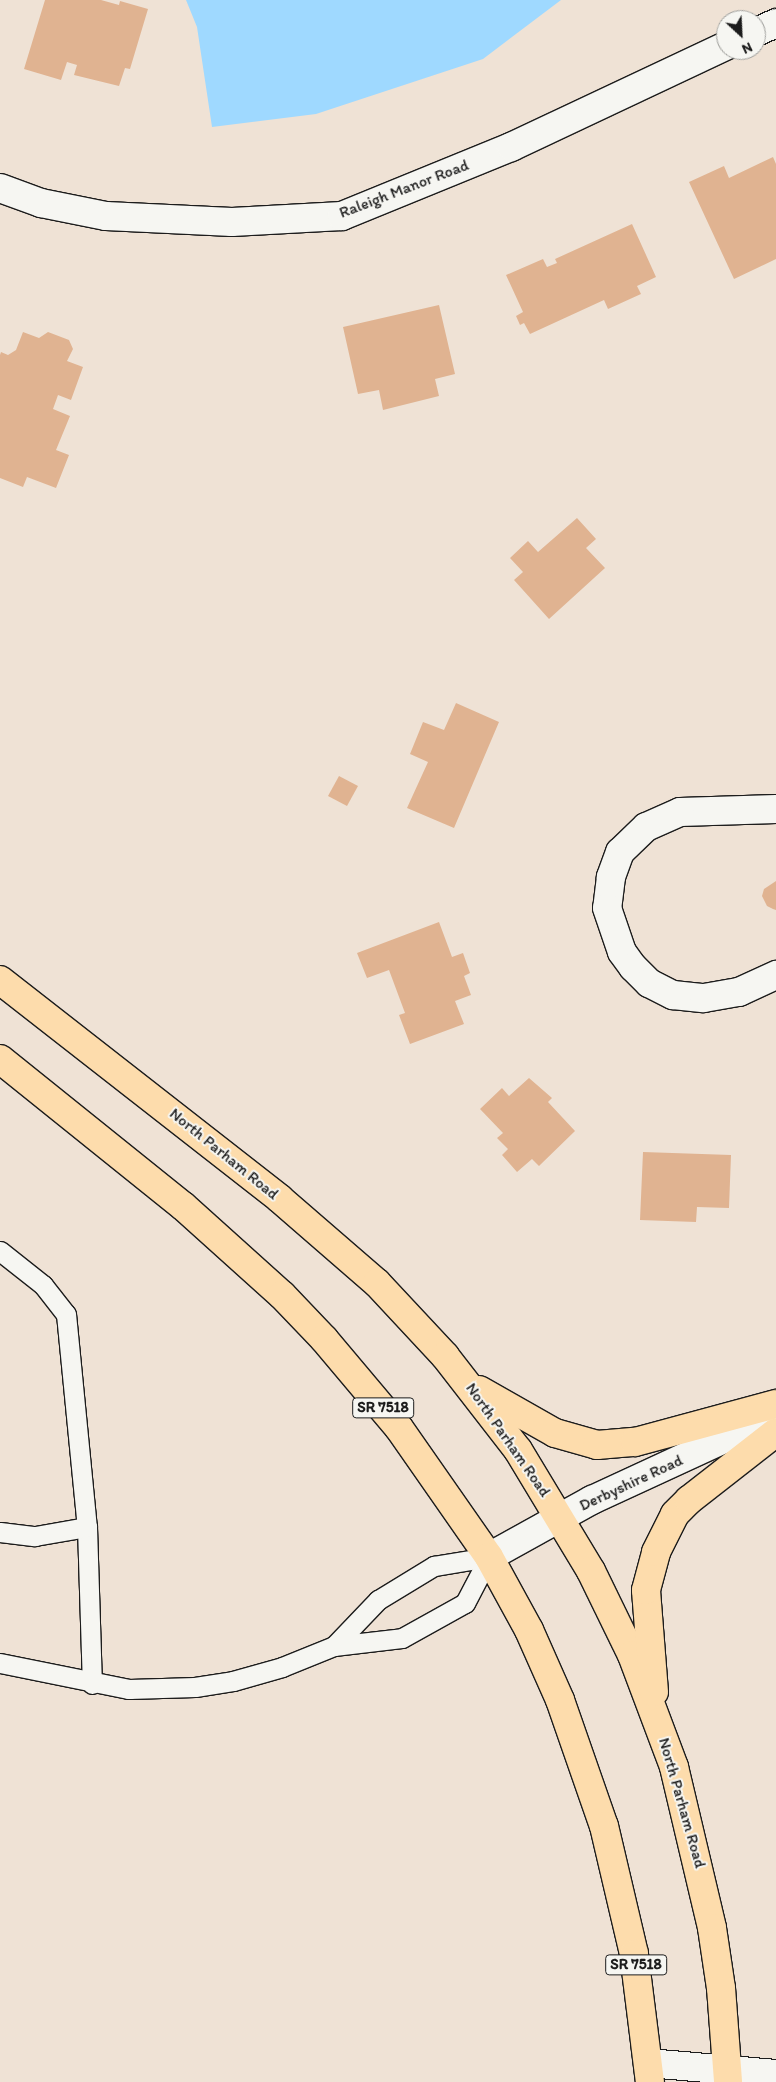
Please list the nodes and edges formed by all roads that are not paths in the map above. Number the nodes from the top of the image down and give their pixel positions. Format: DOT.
graph roads {
  1 [pos="716,51"];
  2 [pos="0,188"];
  3 [pos="776,809"];
  4 [pos="776,975"];
  5 [pos="0,980"];
  6 [pos="0,1059"];
  7 [pos="0,1251"];
  8 [pos="469,1385"];
  9 [pos="776,1404"];
  10 [pos="776,1415"];
  11 [pos="776,1432"];
  12 [pos="561,1516"];
  13 [pos="87,1527"];
  14 [pos="0,1532"];
  15 [pos="489,1557"];
  16 [pos="334,1646"];
  17 [pos="0,1663"];
  18 [pos="92,1684"];
  19 [pos="655,1713"];
  20 [pos="649,2072"];
  21 [pos="776,2074"];
  22 [pos="728,2075"];
  1 -- 2 [label="street, Raleigh Manor Road"];
  3 -- 4 [label="street"];
  5 -- 8 [label="highway, North Parham Road"];
  6 -- 15 [label="highway, SR 7518"];
  7 -- 13 [label="lane"];
  8 -- 9 [label="highway"];
  8 -- 12 [label="highway, North Parham Road"];
  10 -- 12 [label="street, Derbyshire Road"];
  11 -- 19 [label="highway"];
  12 -- 15 [label="street, Derbyshire Road"];
  12 -- 19 [label="highway, North Parham Road"];
  13 -- 14 [label="lane"];
  13 -- 18 [label="lane"];
  15 -- 16 [label="lane"];
  15 -- 16 [label="lane"];
  15 -- 20 [label="highway, SR 7518"];
  16 -- 18 [label="lane"];
  17 -- 18 [label="lane"];
  19 -- 22 [label="highway, North Parham Road"];
  20 -- 22 [label="street"];
  21 -- 22 [label="street"];
}
